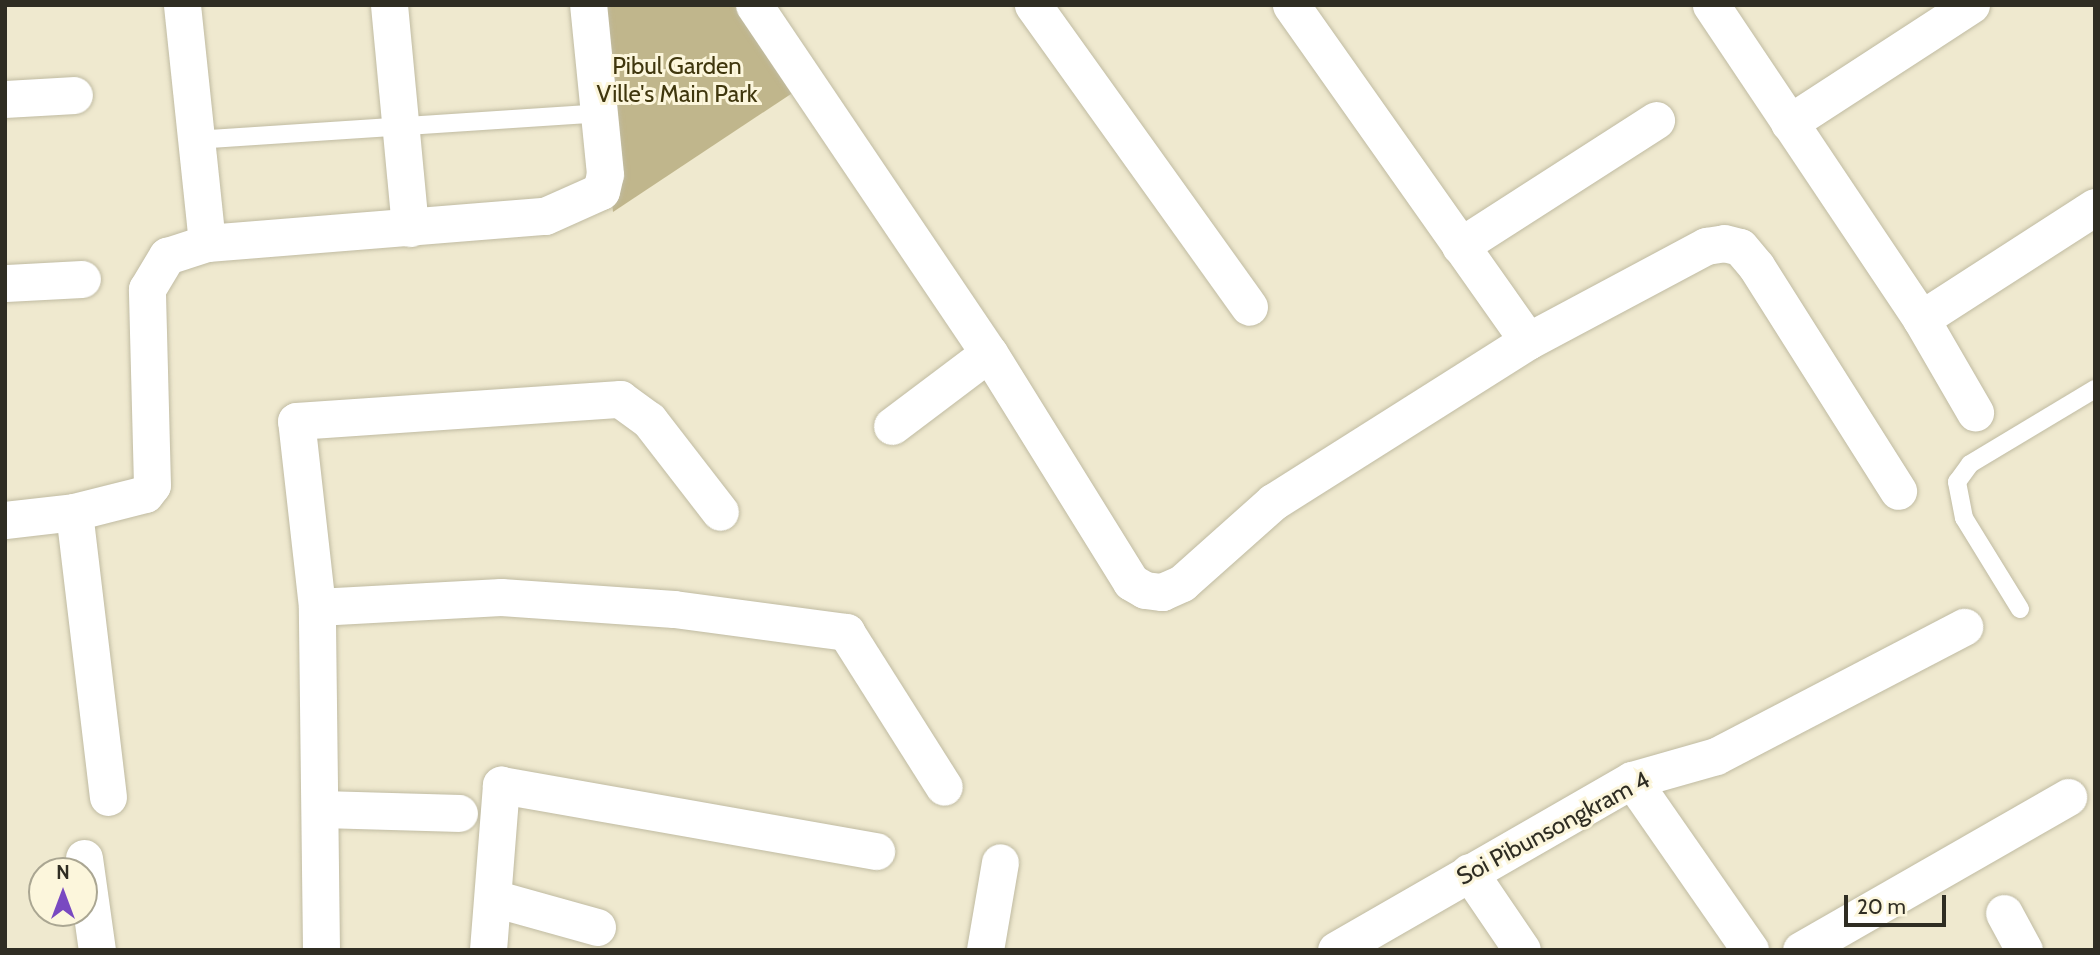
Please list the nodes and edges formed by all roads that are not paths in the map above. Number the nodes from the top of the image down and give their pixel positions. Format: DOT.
graph roads {
  1 [pos="182,5"];
  2 [pos="388,5"];
  3 [pos="754,5"];
  4 [pos="1033,5"];
  5 [pos="1290,5"];
  6 [pos="1711,5"];
  7 [pos="1970,5"];
  8 [pos="590,6"];
  9 [pos="74,95"];
  10 [pos="5,99"];
  11 [pos="598,113"];
  12 [pos="1656,120"];
  13 [pos="1789,123"];
  14 [pos="401,127"];
  15 [pos="196,141"];
  16 [pos="2095,207"];
  17 [pos="410,228"];
  18 [pos="206,243"];
  19 [pos="1460,246"];
  20 [pos="82,279"];
  21 [pos="5,284"];
  22 [pos="1249,307"];
  23 [pos="1921,319"];
  24 [pos="1528,341"];
  25 [pos="989,353"];
  26 [pos="2095,389"];
  27 [pos="1975,412"];
  28 [pos="892,426"];
  29 [pos="1898,491"];
  30 [pos="74,512"];
  31 [pos="720,512"];
  32 [pos="5,520"];
  33 [pos="317,607"];
  34 [pos="2020,609"];
  35 [pos="1964,626"];
  36 [pos="1632,780"];
  37 [pos="944,787"];
  38 [pos="108,797"];
  39 [pos="2068,797"];
  40 [pos="323,810"];
  41 [pos="459,813"];
  42 [pos="876,851"];
  43 [pos="1000,862"];
  44 [pos="1469,872"];
  45 [pos="493,898"];
  46 [pos="2004,913"];
  47 [pos="94,927"];
  48 [pos="597,927"];
  49 [pos="97,950"];
  50 [pos="321,950"];
  51 [pos="488,950"];
  52 [pos="985,950"];
  53 [pos="1336,950"];
  54 [pos="1522,950"];
  55 [pos="1750,950"];
  56 [pos="1801,950"];
  57 [pos="2024,950"];
  1 -- 15 [label="street"];
  2 -- 14 [label="street"];
  3 -- 25 [label="street"];
  4 -- 22 [label="street"];
  5 -- 19 [label="street"];
  6 -- 13 [label="street"];
  7 -- 13 [label="street"];
  8 -- 11 [label="street"];
  9 -- 10 [label="street"];
  11 -- 14 [label="lane"];
  11 -- 17 [label="street"];
  12 -- 19 [label="street"];
  13 -- 23 [label="street"];
  14 -- 15 [label="lane"];
  14 -- 17 [label="street"];
  15 -- 18 [label="street"];
  16 -- 23 [label="street"];
  17 -- 18 [label="street"];
  18 -- 30 [label="street"];
  19 -- 24 [label="street"];
  20 -- 21 [label="street"];
  23 -- 27 [label="street"];
  24 -- 25 [label="street"];
  24 -- 29 [label="street"];
  25 -- 28 [label="street"];
  26 -- 34 [label="lane"];
  30 -- 32 [label="street"];
  30 -- 38 [label="street"];
  31 -- 33 [label="street"];
  33 -- 37 [label="street"];
  33 -- 40 [label="street"];
  35 -- 36 [label="street, Soi Pibunsongkram 4"];
  36 -- 44 [label="street, Soi Pibunsongkram 4"];
  36 -- 55 [label="street"];
  39 -- 56 [label="street"];
  40 -- 41 [label="street"];
  40 -- 50 [label="street"];
  42 -- 45 [label="street"];
  43 -- 52 [label="street"];
  44 -- 53 [label="street, Soi Pibunsongkram 4"];
  44 -- 54 [label="street"];
  45 -- 48 [label="street"];
  45 -- 51 [label="street"];
  46 -- 57 [label="street"];
  47 -- 49 [label="street"];
}
